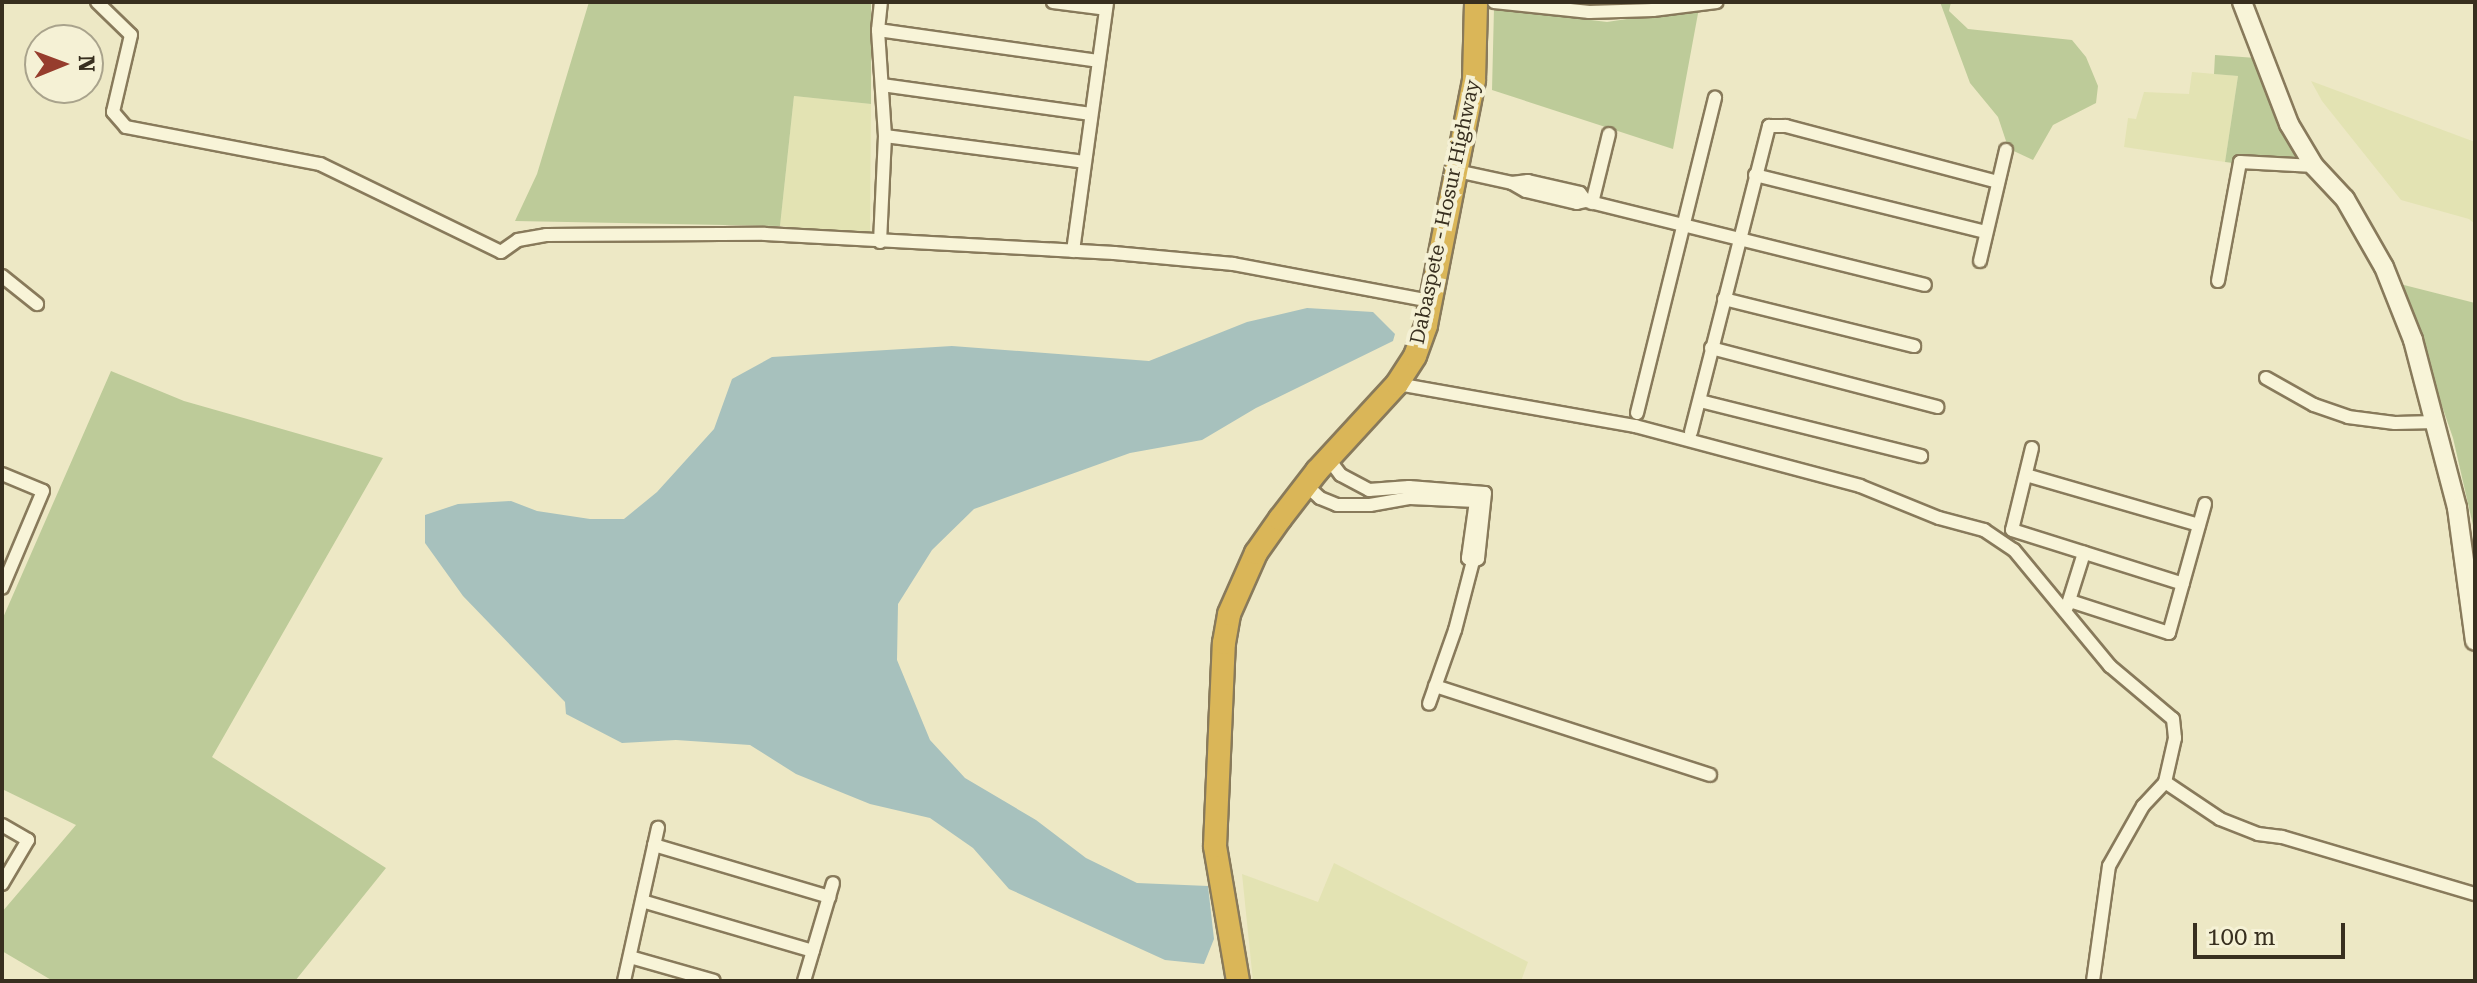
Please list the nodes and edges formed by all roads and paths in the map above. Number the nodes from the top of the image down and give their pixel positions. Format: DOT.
graph roads {
  1 [pos="97,2"];
  2 [pos="881,2"];
  3 [pos="1053,2"];
  4 [pos="1476,2"];
  5 [pos="1494,2"];
  6 [pos="1716,2"];
  7 [pos="2242,2"];
  8 [pos="1106,6"];
  9 [pos="878,30"];
  10 [pos="1098,61"];
  11 [pos="882,85"];
  12 [pos="1715,97"];
  13 [pos="1091,114"];
  14 [pos="1609,134"];
  15 [pos="885,136"];
  16 [pos="2006,150"];
  17 [pos="1084,162"];
  18 [pos="2314,166"];
  19 [pos="1457,171"];
  20 [pos="1755,175"];
  21 [pos="1998,182"];
  22 [pos="1589,202"];
  23 [pos="1684,226"];
  24 [pos="1986,232"];
  25 [pos="1739,240"];
  26 [pos="880,242"];
  27 [pos="1073,251"];
  28 [pos="1980,261"];
  29 [pos="2,276"];
  30 [pos="2218,281"];
  31 [pos="1925,285"];
  32 [pos="1724,299"];
  33 [pos="1431,301"];
  34 [pos="37,304"];
  35 [pos="1914,346"];
  36 [pos="1711,348"];
  37 [pos="2266,378"];
  38 [pos="1397,384"];
  39 [pos="1700,401"];
  40 [pos="1937,407"];
  41 [pos="1637,413"];
  42 [pos="2436,422"];
  43 [pos="1691,432"];
  44 [pos="2032,448"];
  45 [pos="1921,456"];
  46 [pos="1328,458"];
  47 [pos="2,474"];
  48 [pos="2026,475"];
  49 [pos="1306,485"];
  50 [pos="2205,504"];
  51 [pos="2199,525"];
  52 [pos="2084,553"];
  53 [pos="1473,561"];
  54 [pos="2183,584"];
  55 [pos="2,588"];
  56 [pos="2067,606"];
  57 [pos="2475,641"];
  58 [pos="1435,686"];
  59 [pos="1429,704"];
  60 [pos="1710,775"];
  61 [pos="2165,782"];
  62 [pos="2,825"];
  63 [pos="658,828"];
  64 [pos="654,845"];
  65 [pos="833,883"];
  66 [pos="2,884"];
  67 [pos="2475,894"];
  68 [pos="829,897"];
  69 [pos="642,901"];
  70 [pos="813,951"];
  71 [pos="630,957"];
  72 [pos="624,981"];
  73 [pos="714,981"];
  74 [pos="804,981"];
  75 [pos="1238,981"];
  76 [pos="2093,981"];
  1 -- 26 [label="street"];
  2 -- 9 [label="street"];
  3 -- 8 [label="street"];
  4 -- 19 [label="highway, Dabaspete - Hosur Highway"];
  5 -- 6 [label="street"];
  7 -- 18 [label="street"];
  8 -- 10 [label="street"];
  9 -- 10 [label="street"];
  9 -- 11 [label="street"];
  10 -- 13 [label="street"];
  11 -- 13 [label="street"];
  11 -- 15 [label="street"];
  12 -- 23 [label="street"];
  13 -- 17 [label="street"];
  14 -- 22 [label="street"];
  15 -- 17 [label="street"];
  15 -- 26 [label="street"];
  16 -- 21 [label="street"];
  17 -- 27 [label="street"];
  18 -- 30 [label="street"];
  18 -- 42 [label="street"];
  19 -- 22 [label="street"];
  19 -- 33 [label="highway, Dabaspete - Hosur Highway"];
  20 -- 21 [label="street"];
  20 -- 24 [label="street"];
  20 -- 25 [label="street"];
  21 -- 24 [label="street"];
  22 -- 23 [label="street"];
  23 -- 25 [label="street"];
  23 -- 41 [label="street"];
  24 -- 28 [label="street"];
  25 -- 31 [label="street"];
  25 -- 32 [label="street"];
  26 -- 27 [label="street"];
  27 -- 33 [label="street"];
  29 -- 34 [label="street"];
  32 -- 35 [label="street"];
  32 -- 36 [label="street"];
  33 -- 38 [label="highway, Dabaspete - Hosur Highway"];
  36 -- 39 [label="street"];
  36 -- 40 [label="street"];
  37 -- 42 [label="street"];
  38 -- 46 [label="highway, Dabaspete - Hosur Highway"];
  38 -- 56 [label="street"];
  39 -- 43 [label="street"];
  39 -- 45 [label="street"];
  42 -- 57 [label="street"];
  44 -- 48 [label="street"];
  46 -- 49 [label="highway, Dabaspete - Hosur Highway"];
  46 -- 53 [label="street"];
  47 -- 55 [label="street"];
  48 -- 51 [label="street"];
  48 -- 52 [label="street"];
  49 -- 53 [label="street"];
  49 -- 75 [label="highway, Dabaspete - Hosur Highway"];
  50 -- 51 [label="street"];
  51 -- 54 [label="street"];
  52 -- 54 [label="street"];
  52 -- 56 [label="street"];
  53 -- 58 [label="street"];
  54 -- 56 [label="street"];
  56 -- 61 [label="street"];
  58 -- 59 [label="street"];
  58 -- 60 [label="street"];
  61 -- 67 [label="street"];
  61 -- 76 [label="street"];
  62 -- 66 [label="street"];
  63 -- 64 [label="street"];
  64 -- 68 [label="street"];
  64 -- 69 [label="street"];
  65 -- 68 [label="street"];
  68 -- 70 [label="street"];
  69 -- 70 [label="street"];
  69 -- 71 [label="street"];
  70 -- 74 [label="street"];
  71 -- 72 [label="street"];
  71 -- 73 [label="street"];
}
